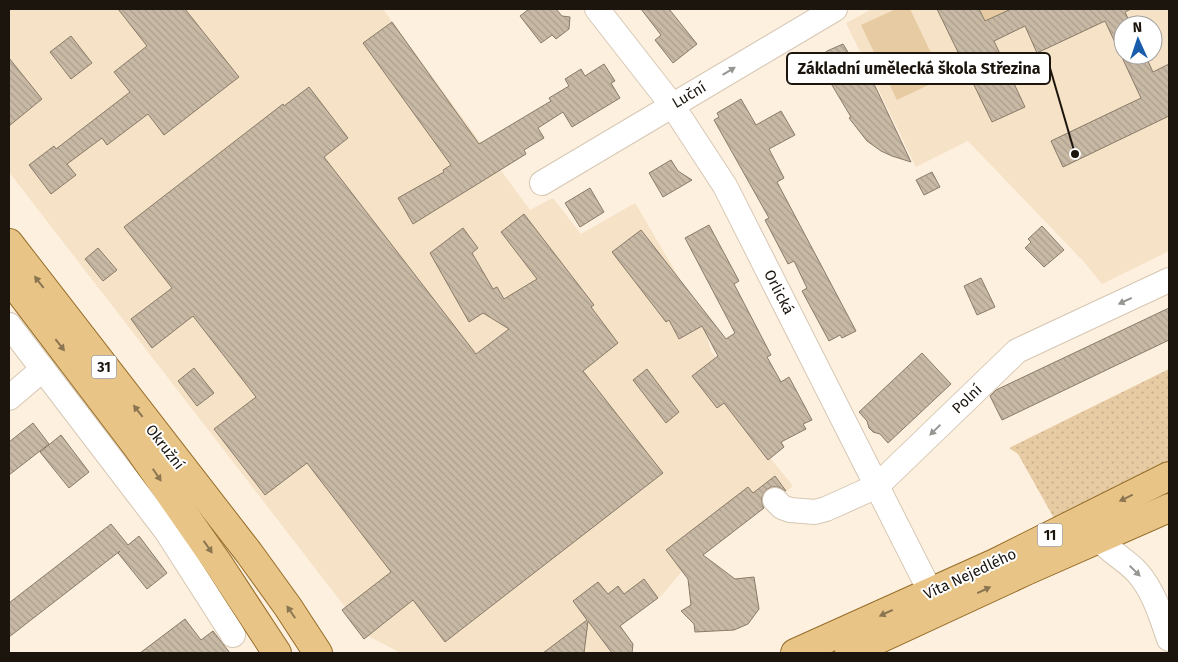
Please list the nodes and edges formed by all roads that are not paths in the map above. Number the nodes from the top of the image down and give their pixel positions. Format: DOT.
graph roads {
  1 [pos="597,9"];
  2 [pos="835,9"];
  3 [pos="672,105"];
  4 [pos="542,183"];
  5 [pos="9,243"];
  6 [pos="9,278"];
  7 [pos="1169,280"];
  8 [pos="9,325"];
  9 [pos="43,369"];
  10 [pos="9,398"];
  11 [pos="1169,476"];
  12 [pos="877,486"];
  13 [pos="775,500"];
  14 [pos="1169,508"];
  15 [pos="1098,539"];
  16 [pos="931,593"];
  17 [pos="1166,630"];
  18 [pos="233,635"];
  19 [pos="277,653"];
  20 [pos="318,653"];
  21 [pos="795,653"];
  22 [pos="850,653"];
  1 -- 3 [label="street, Orlická"];
  3 -- 2 [label="street, Luční, one-way"];
  3 -- 4 [label="street, Luční"];
  3 -- 12 [label="street, Orlická"];
  20 -- 5 [label="main road, Okružní / 31, one-way"];
  6 -- 19 [label="main road, Okružní / 31, one-way"];
  7 -- 12 [label="street, Polní, one-way"];
  8 -- 9 [label="street"];
  9 -- 10 [label="street"];
  9 -- 18 [label="street"];
  11 -- 16 [label="main road, Víta Nejedlého / 11, one-way"];
  12 -- 13 [label="street, Polní"];
  12 -- 16 [label="street, Orlická"];
  14 -- 15 [label="main road, Víta Nejedlého / 11"];
  15 -- 17 [label="street, one-way"];
  22 -- 15 [label="main road, Víta Nejedlého / 11, one-way"];
  16 -- 21 [label="main road, Víta Nejedlého / 11, one-way"];
}
